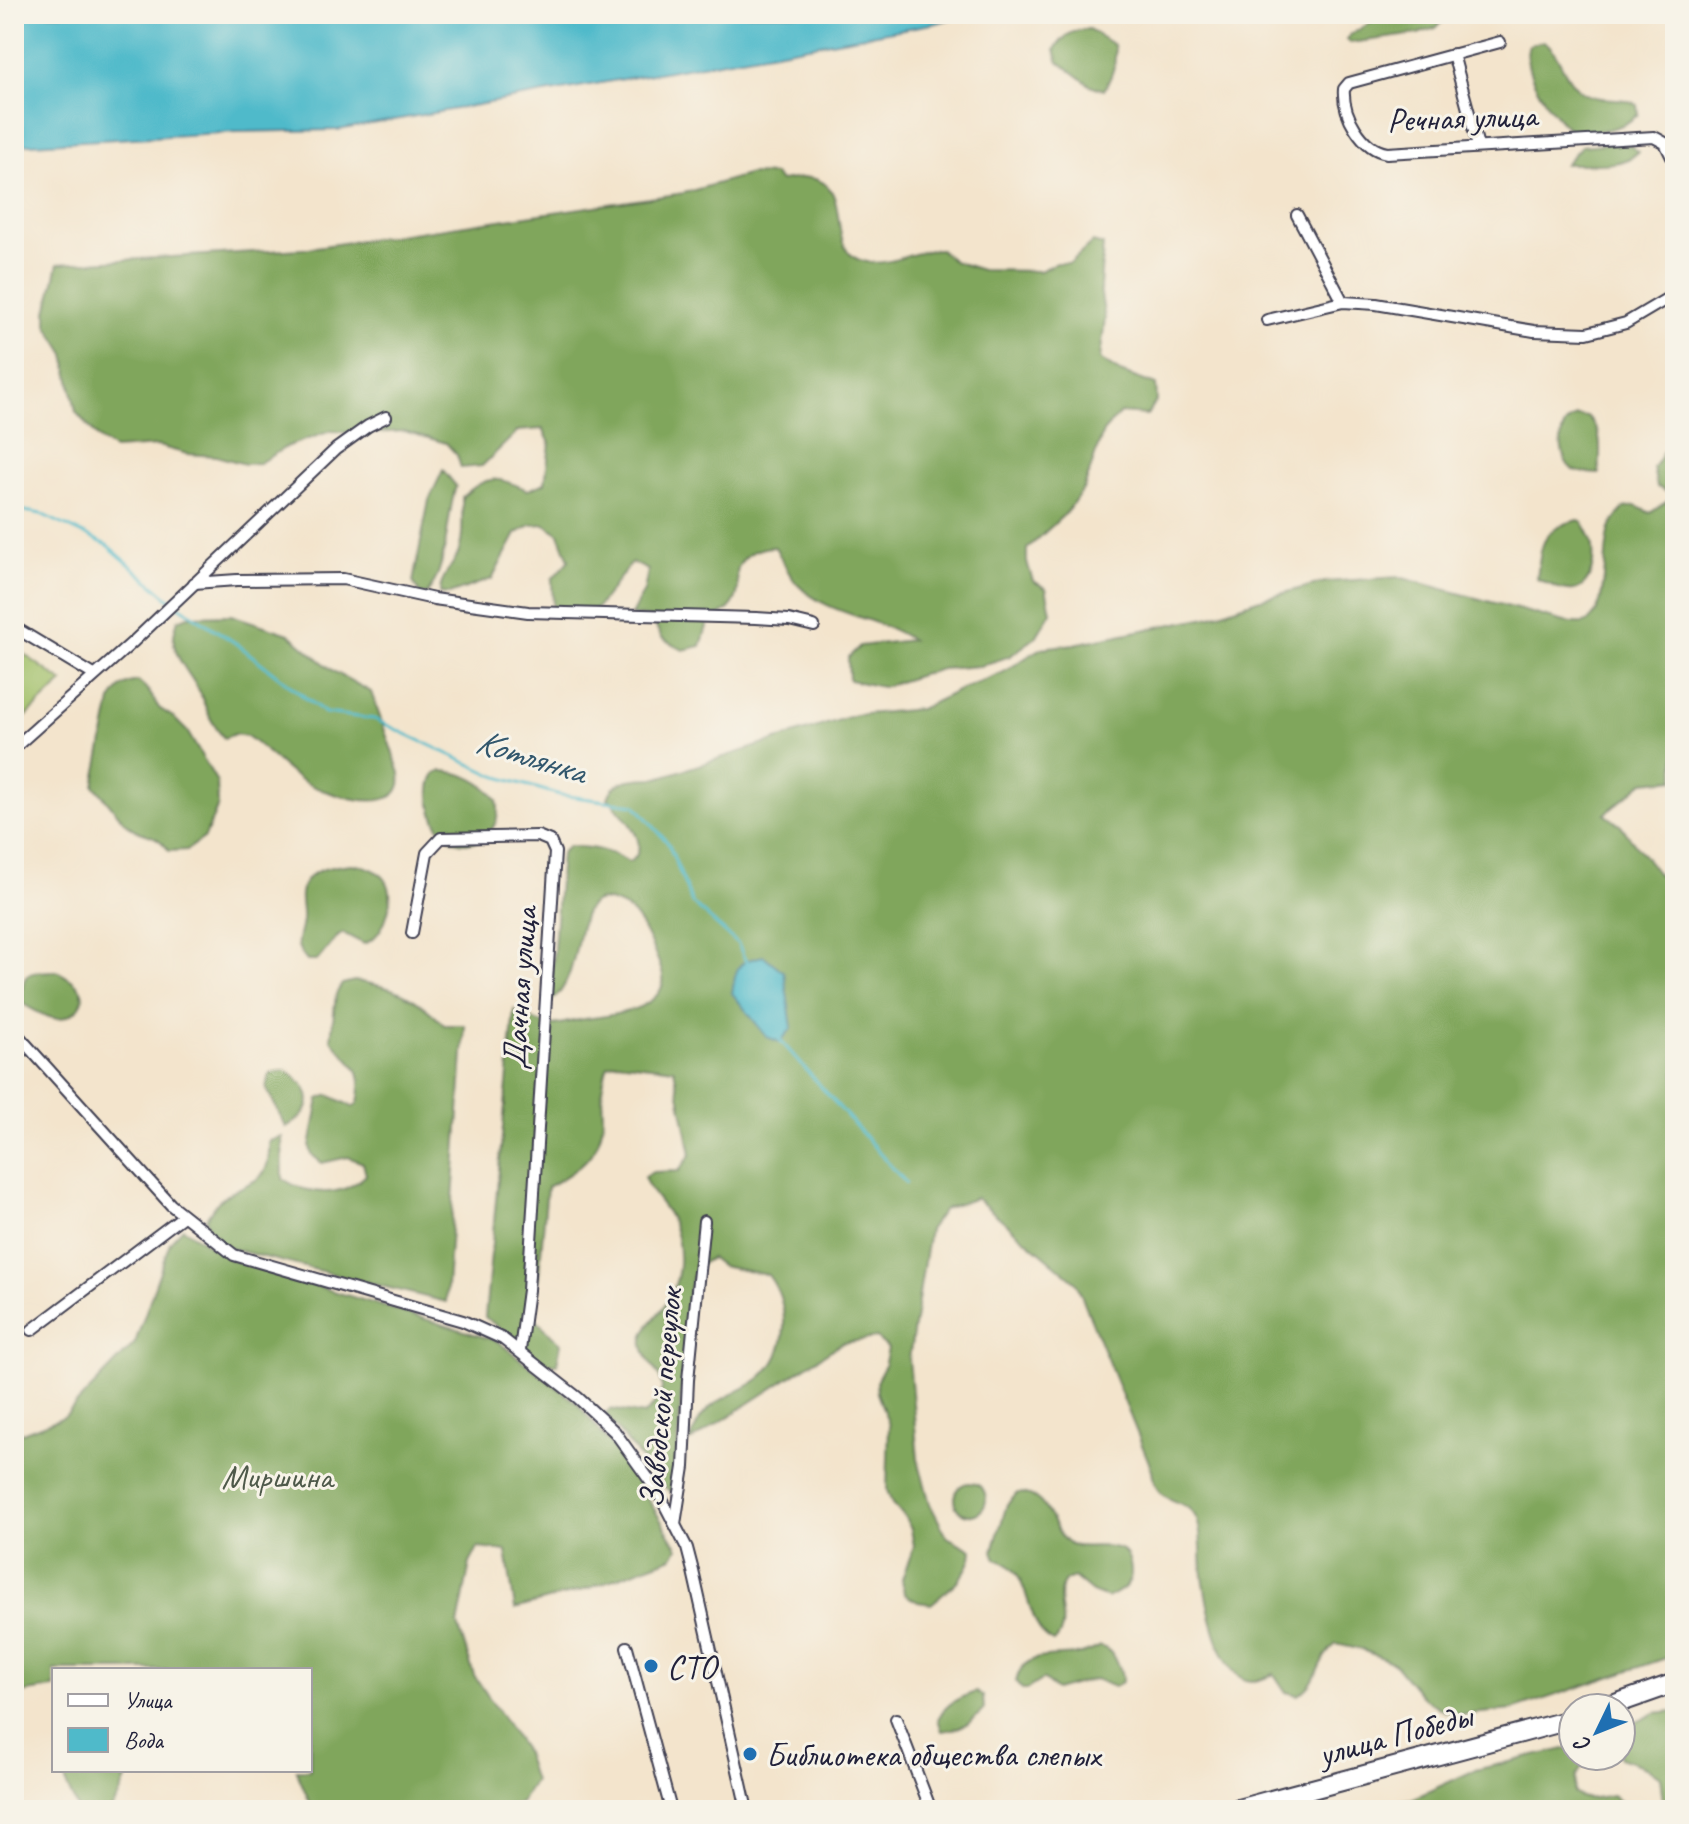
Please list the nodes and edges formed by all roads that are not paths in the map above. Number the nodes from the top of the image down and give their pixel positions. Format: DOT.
graph roads {
  1 [pos="1500,42"];
  2 [pos="1453,54"];
  3 [pos="1478,146"];
  4 [pos="1675,163"];
  5 [pos="1297,215"];
  6 [pos="1675,294"];
  7 [pos="1343,302"];
  8 [pos="1267,320"];
  9 [pos="386,417"];
  10 [pos="194,583"];
  11 [pos="814,626"];
  12 [pos="14,627"];
  13 [pos="94,675"];
  14 [pos="14,748"];
  15 [pos="412,933"];
  16 [pos="14,1031"];
  17 [pos="182,1217"];
  18 [pos="704,1221"];
  19 [pos="32,1330"];
  20 [pos="520,1350"];
  21 [pos="675,1524"];
  22 [pos="627,1647"];
  23 [pos="1675,1683"];
  24 [pos="1637,1696"];
  25 [pos="896,1719"];
  26 [pos="1557,1723"];
  27 [pos="671,1810"];
  28 [pos="747,1810"];
  29 [pos="931,1810"];
  30 [pos="1234,1810"];
  1 -- 2 [label="street, Речная улица"];
  2 -- 3 [label="street"];
  2 -- 3 [label="street, Речная улица"];
  3 -- 4 [label="street, Речная улица"];
  5 -- 7 [label="street"];
  6 -- 7 [label="street"];
  7 -- 8 [label="street"];
  9 -- 10 [label="street"];
  10 -- 11 [label="street"];
  10 -- 13 [label="street"];
  12 -- 13 [label="street"];
  13 -- 14 [label="street"];
  15 -- 20 [label="street, Дачная улица"];
  16 -- 17 [label="street"];
  17 -- 19 [label="street"];
  17 -- 20 [label="street"];
  18 -- 21 [label="street, Заводской переулок"];
  20 -- 21 [label="street"];
  21 -- 28 [label="street, Заводской переулок"];
  22 -- 27 [label="street"];
  23 -- 24 [label="highway"];
  25 -- 29 [label="street"];
  26 -- 30 [label="highway, улица Победы"];
}
